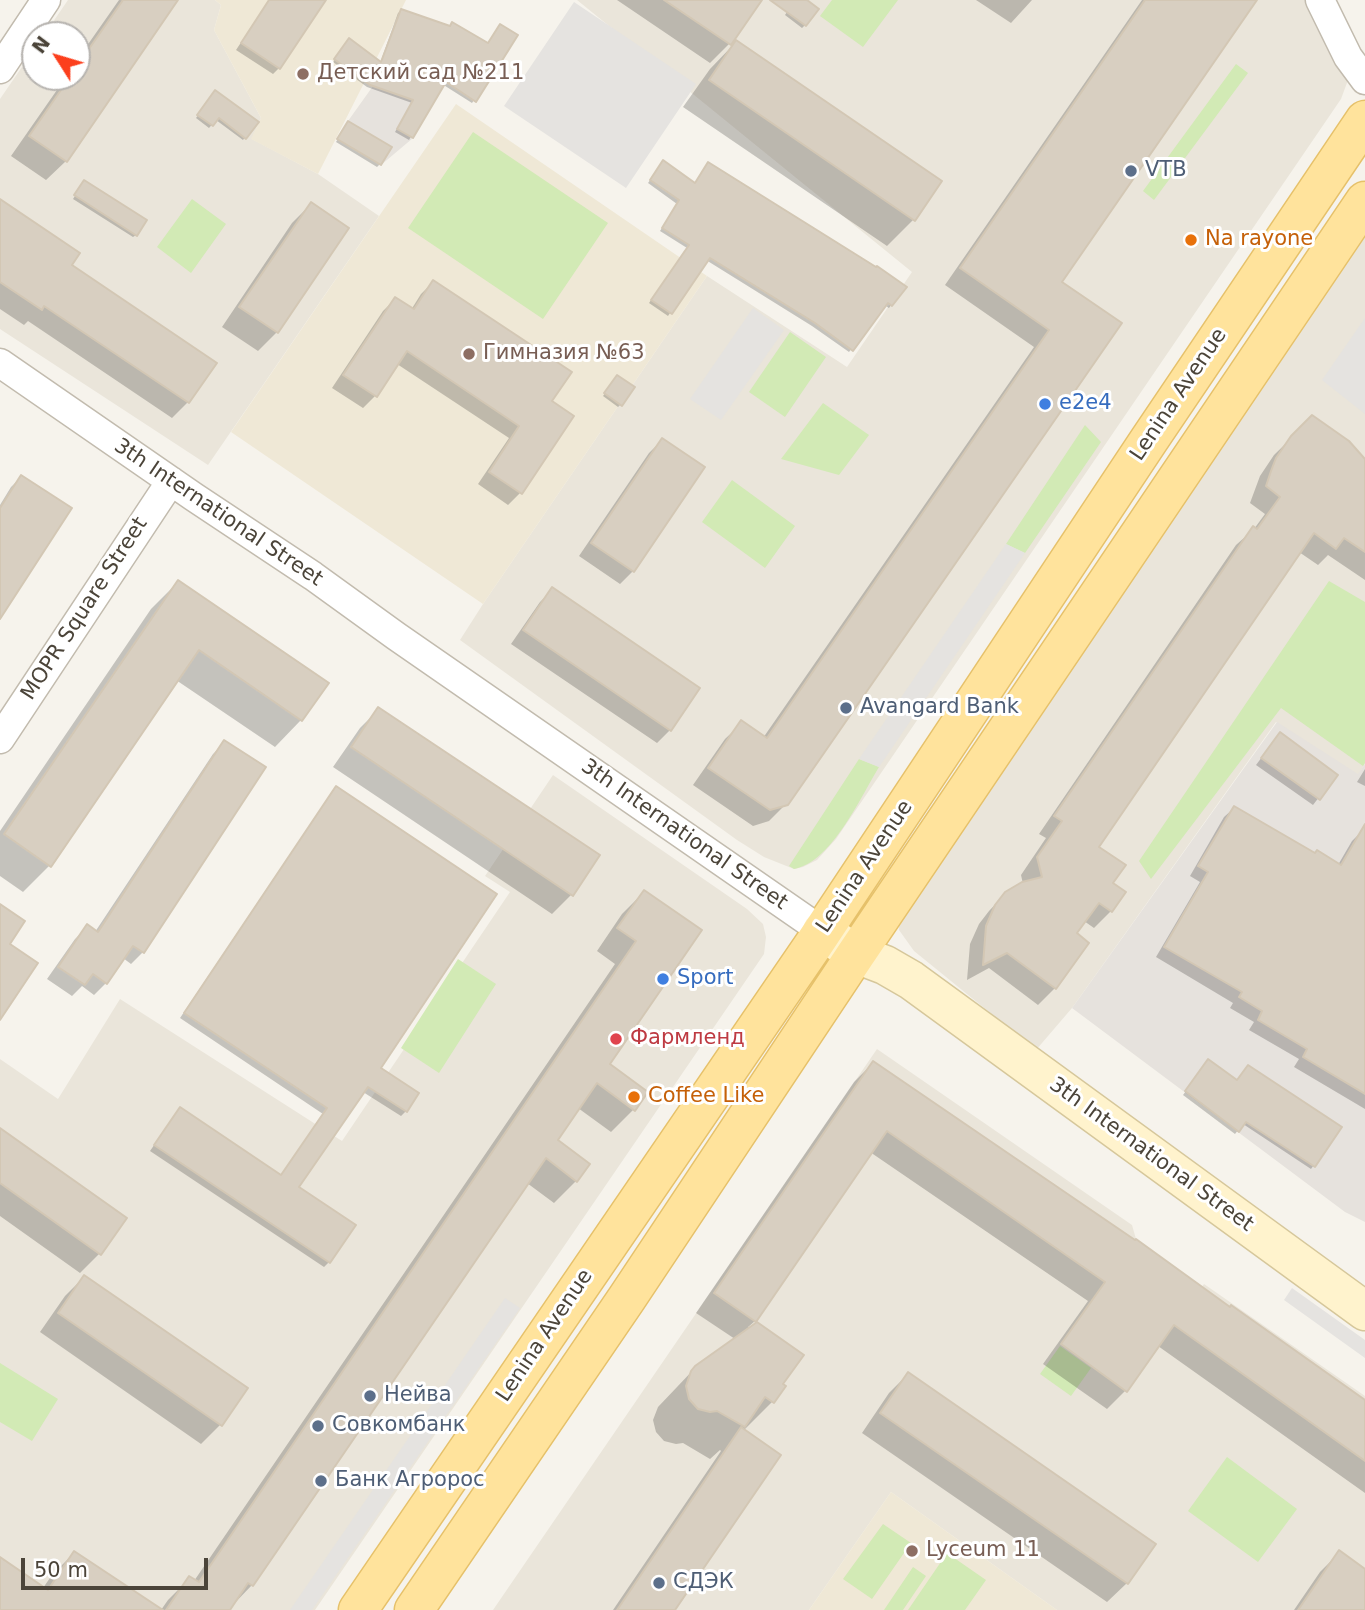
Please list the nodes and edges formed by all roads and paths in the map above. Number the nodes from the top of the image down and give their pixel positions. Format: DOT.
graph roads {
  1 [pos="46,0"];
  2 [pos="1320,0"];
  3 [pos="0,69"];
  4 [pos="1365,80"];
  5 [pos="1365,120"];
  6 [pos="1365,201"];
  7 [pos="0,363"];
  8 [pos="171,481"];
  9 [pos="0,739"];
  10 [pos="822,931"];
  11 [pos="856,954"];
  12 [pos="1365,1311"];
  13 [pos="358,1610"];
  14 [pos="414,1610"];
  1 -- 3 [label="street"];
  2 -- 4 [label="street"];
  5 -- 10 [label="main road, Lenina Avenue"];
  6 -- 11 [label="main road, Lenina Avenue"];
  7 -- 8 [label="street, 3th International Street"];
  8 -- 9 [label="street, MOPR Square Street"];
  8 -- 10 [label="street, 3th International Street"];
  10 -- 11 [label="street, 3th International Street"];
  10 -- 13 [label="main road, Lenina Avenue"];
  11 -- 12 [label="street, 3th International Street"];
  11 -- 14 [label="main road, Lenina Avenue"];
}
